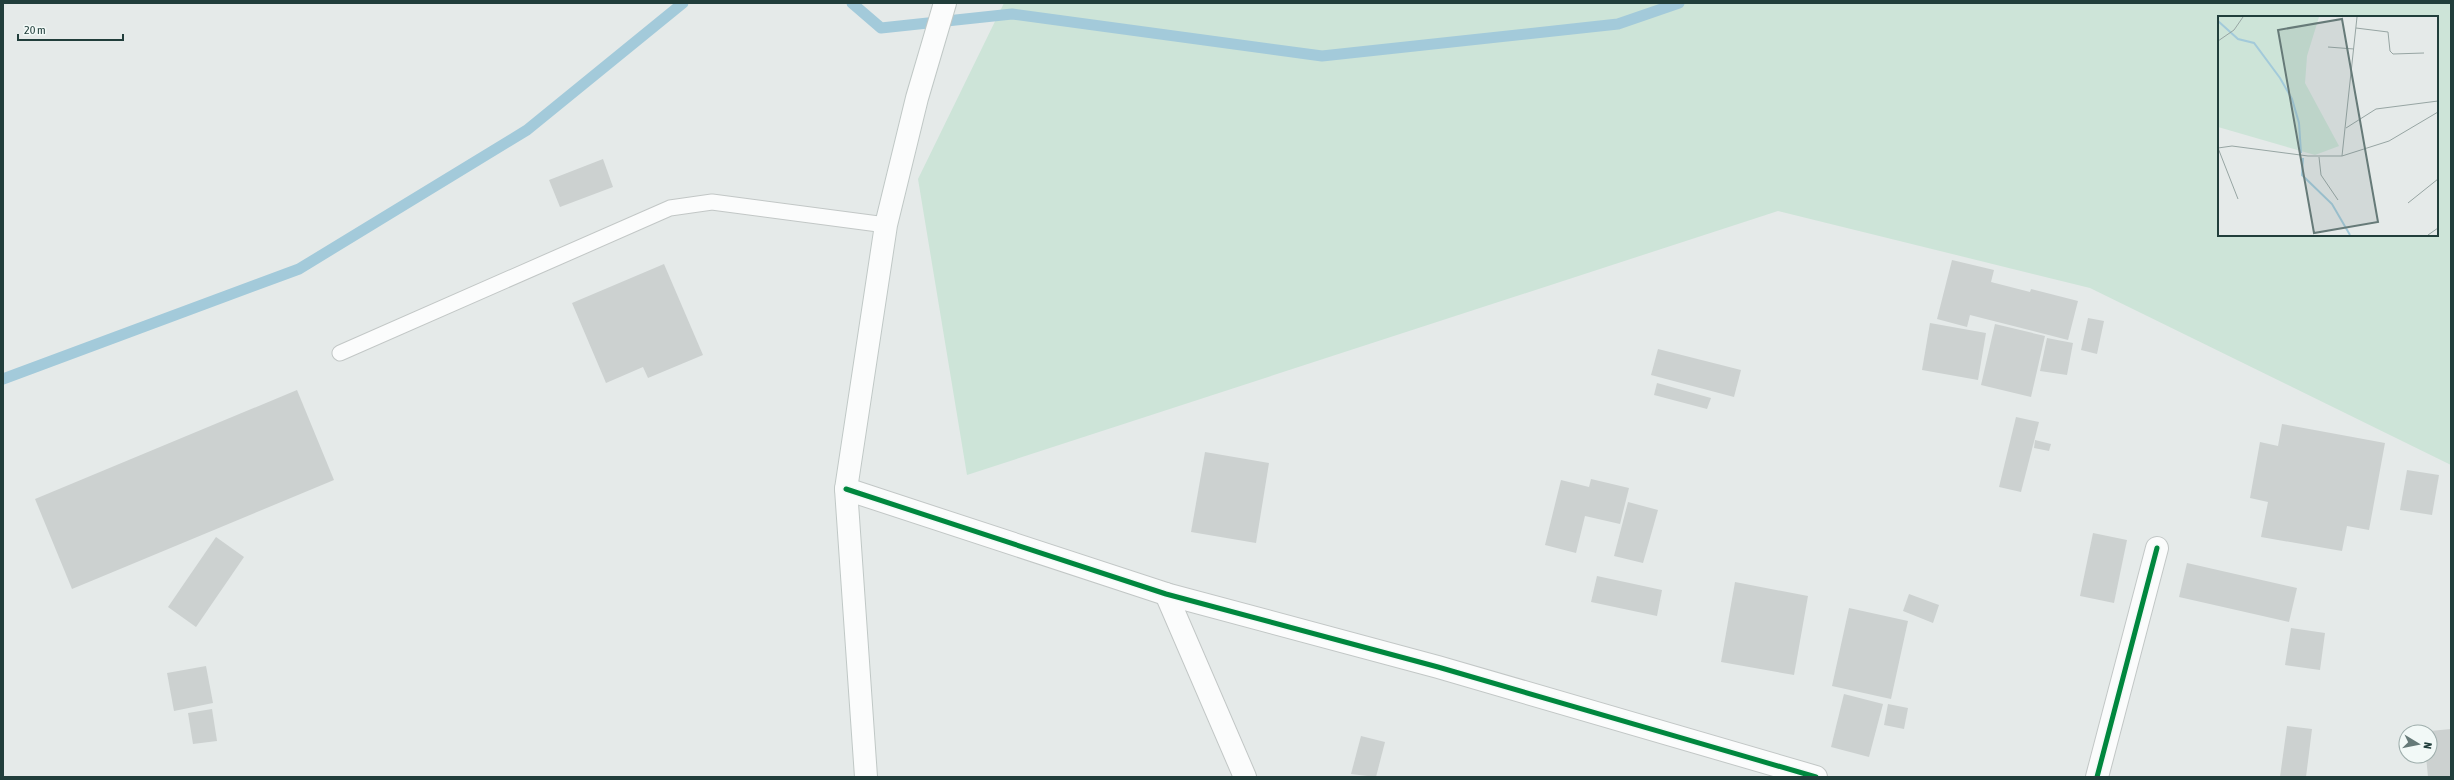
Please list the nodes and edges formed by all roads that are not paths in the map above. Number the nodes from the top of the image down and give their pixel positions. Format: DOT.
graph roads {
  1 [pos="945,3"];
  2 [pos="886,225"];
  3 [pos="340,354"];
  4 [pos="846,489"];
  5 [pos="2157,548"];
  6 [pos="1166,594"];
  7 [pos="866,777"];
  8 [pos="1245,777"];
  9 [pos="1816,777"];
  10 [pos="2097,777"];
  1 -- 2 [label="street"];
  2 -- 3 [label="lane"];
  2 -- 4 [label="street"];
  4 -- 6 [label="street"];
  4 -- 7 [label="street"];
  5 -- 10 [label="street"];
  6 -- 8 [label="street"];
  6 -- 9 [label="street"];
}
